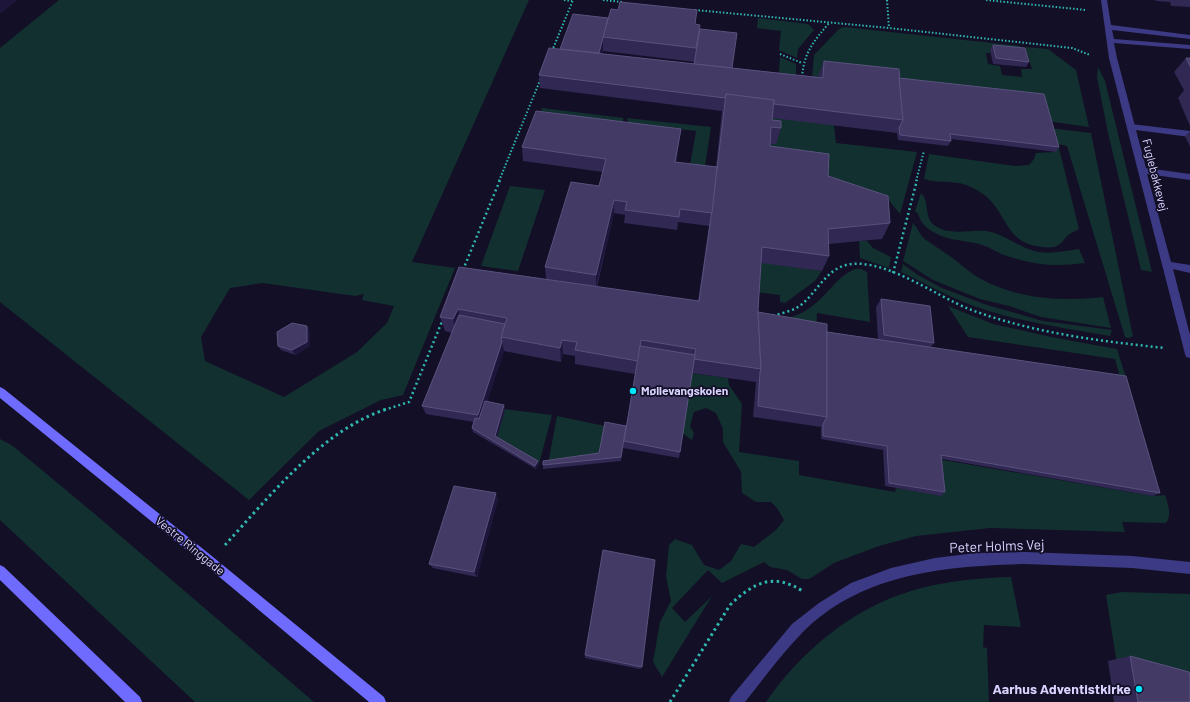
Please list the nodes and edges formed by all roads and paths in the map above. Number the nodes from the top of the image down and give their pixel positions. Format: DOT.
graph roads {
  1 [pos="564,0"];
  2 [pos="572,0"];
  3 [pos="603,0"];
  4 [pos="887,0"];
  5 [pos="986,0"];
  6 [pos="1104,0"];
  7 [pos="626,3"];
  8 [pos="688,9"];
  9 [pos="1106,12"];
  10 [pos="829,22"];
  11 [pos="1108,27"];
  12 [pos="889,28"];
  13 [pos="1190,37"];
  14 [pos="1110,41"];
  15 [pos="1190,47"];
  16 [pos="551,52"];
  17 [pos="780,54"];
  18 [pos="1113,58"];
  19 [pos="802,63"];
  20 [pos="543,73"];
  21 [pos="802,79"];
  22 [pos="1131,127"];
  23 [pos="1190,134"];
  24 [pos="924,151"];
  25 [pos="1141,170"];
  26 [pos="1190,176"];
  27 [pos="1167,265"];
  28 [pos="1190,269"];
  29 [pos="893,273"];
  30 [pos="460,275"];
  31 [pos="773,316"];
  32 [pos="443,318"];
  33 [pos="1190,352"];
  34 [pos="0,392"];
  35 [pos="242,527"];
  36 [pos="1190,568"];
  37 [pos="0,571"];
  38 [pos="823,607"];
  39 [pos="135,702"];
  40 [pos="379,702"];
  41 [pos="670,702"];
  42 [pos="736,702"];
  1 -- 2 [label="path"];
  2 -- 16 [label="path"];
  3 -- 7 [label="path"];
  4 -- 12 [label="path"];
  5 -- 9 [label="path"];
  6 -- 9 [label="street, Fuglebakkevej"];
  8 -- 10 [label="path"];
  9 -- 11 [label="street, Fuglebakkevej"];
  10 -- 12 [label="path"];
  10 -- 19 [label="path"];
  11 -- 13 [label="street"];
  11 -- 14 [label="street, Fuglebakkevej"];
  12 -- 18 [label="path"];
  14 -- 15 [label="street"];
  14 -- 18 [label="street, Fuglebakkevej"];
  17 -- 19 [label="path"];
  18 -- 22 [label="street, Fuglebakkevej"];
  19 -- 21 [label="path"];
  20 -- 30 [label="path"];
  22 -- 23 [label="street"];
  22 -- 25 [label="street, Fuglebakkevej"];
  24 -- 29 [label="path"];
  25 -- 26 [label="street"];
  25 -- 27 [label="street, Fuglebakkevej"];
  27 -- 28 [label="street"];
  27 -- 33 [label="street, Fuglebakkevej"];
  29 -- 31 [label="path"];
  29 -- 33 [label="path"];
  32 -- 35 [label="path"];
  34 -- 40 [label="main road, Vestre Ringgade"];
  36 -- 38 [label="street, Peter Holms Vej"];
  37 -- 39 [label="main road"];
  38 -- 41 [label="path"];
  38 -- 42 [label="street, Peter Holms Vej"];
}
